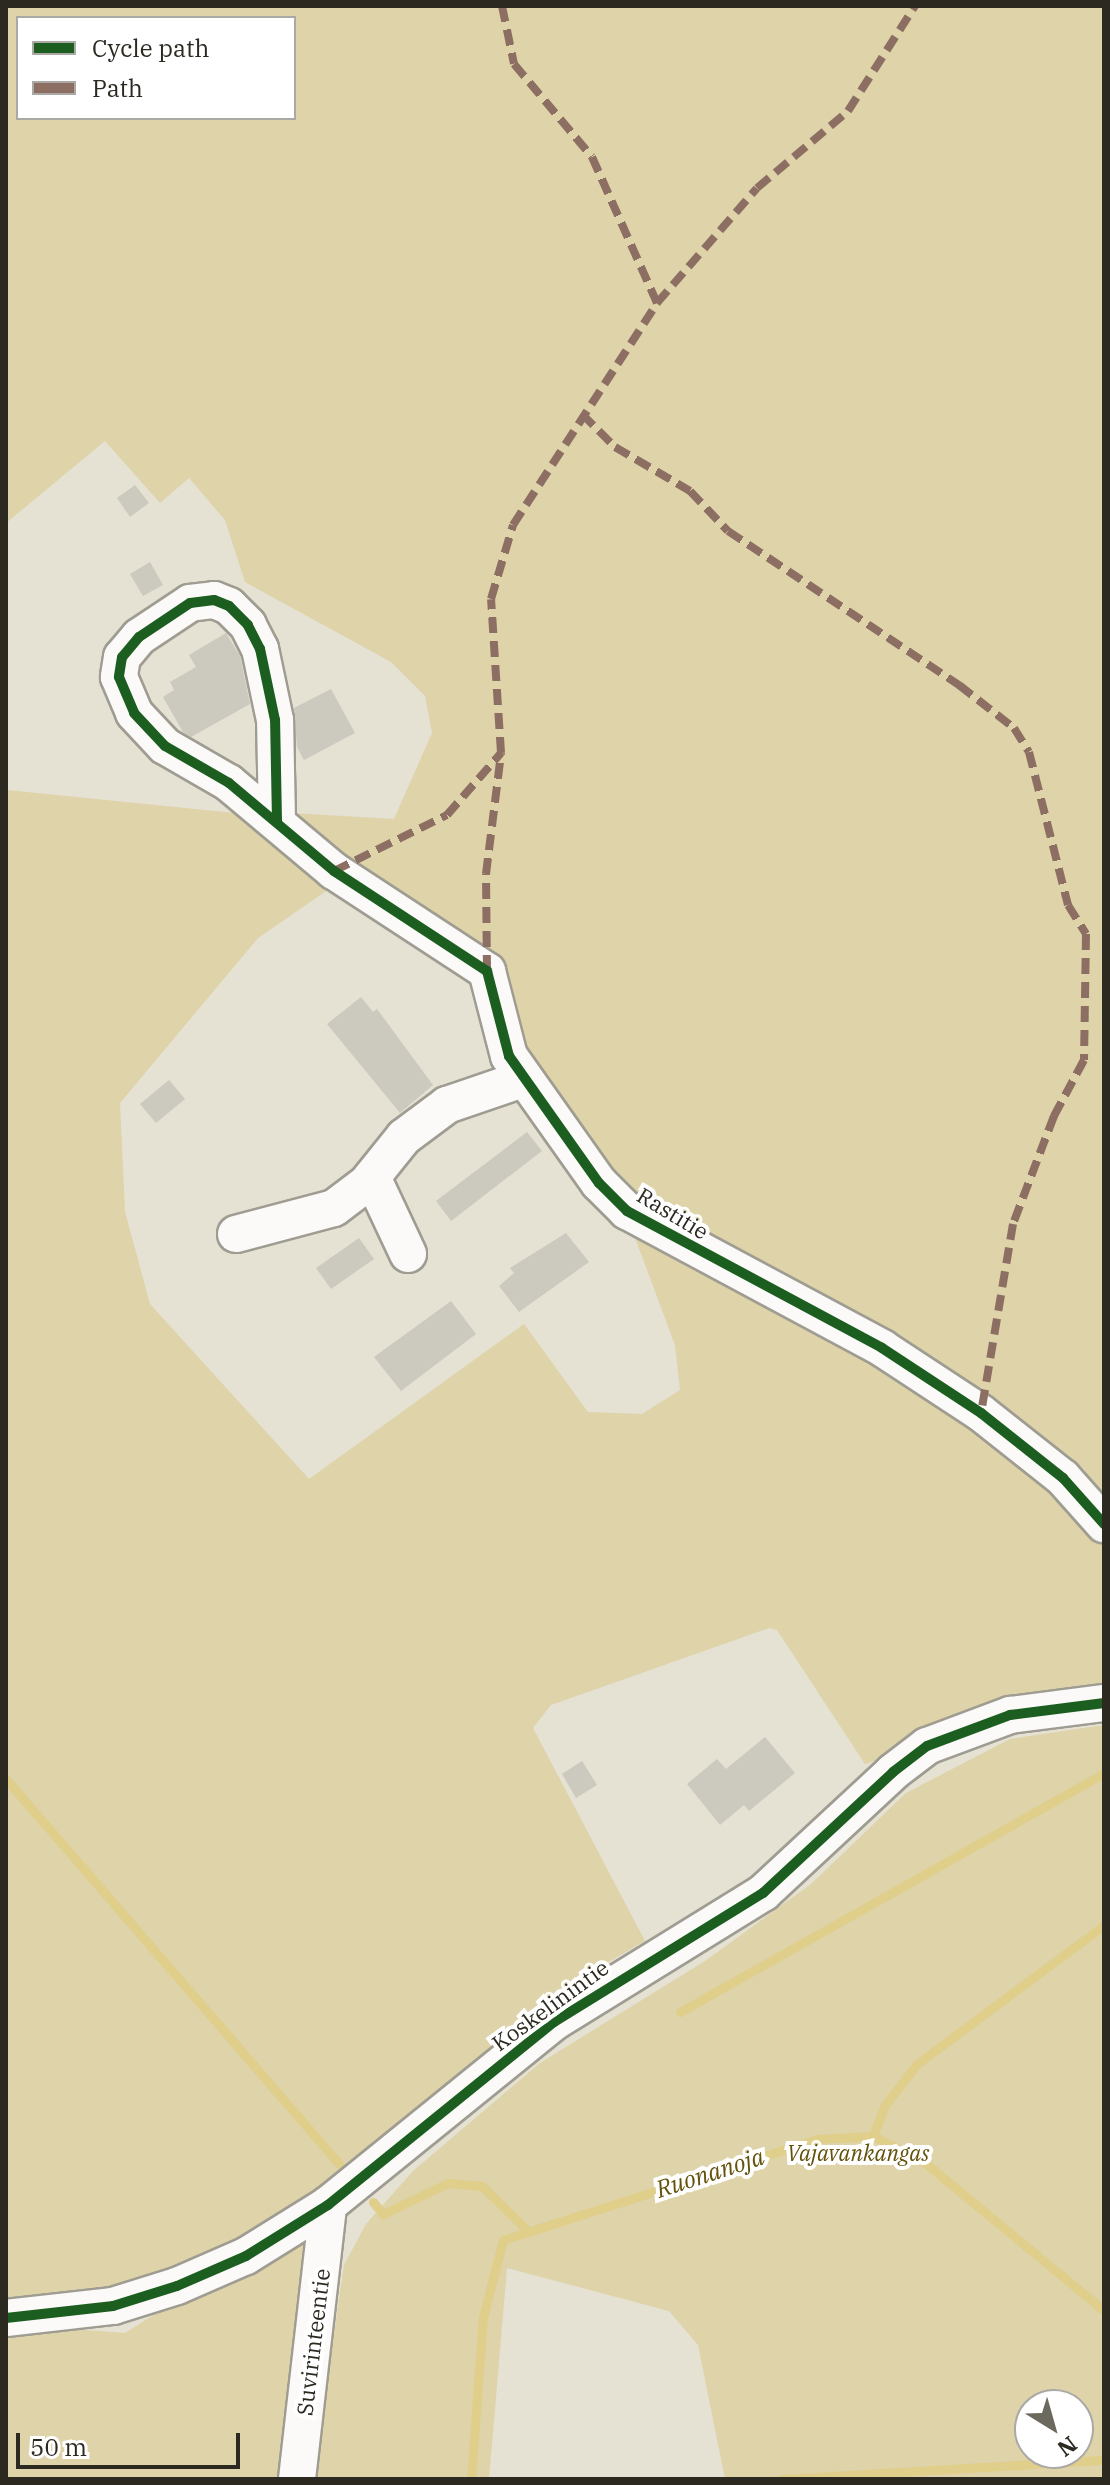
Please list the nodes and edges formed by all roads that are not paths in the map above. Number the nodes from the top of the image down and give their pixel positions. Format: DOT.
graph roads {
  1 [pos="277,821"];
  2 [pos="523,1079"];
  3 [pos="372,1177"];
  4 [pos="236,1234"];
  5 [pos="408,1254"];
  6 [pos="1104,1524"];
  7 [pos="1104,1703"];
  8 [pos="328,2205"];
  9 [pos="6,2318"];
  10 [pos="297,2479"];
  1 -- 1 [label="street, Rastitie"];
  1 -- 2 [label="street, Rastitie"];
  2 -- 3 [label="street"];
  2 -- 6 [label="street, Rastitie"];
  3 -- 4 [label="street"];
  3 -- 5 [label="street"];
  7 -- 8 [label="street, Koskelinintie"];
  8 -- 9 [label="street, Koskelinintie"];
  8 -- 10 [label="street, Suvirinteentie"];
}
